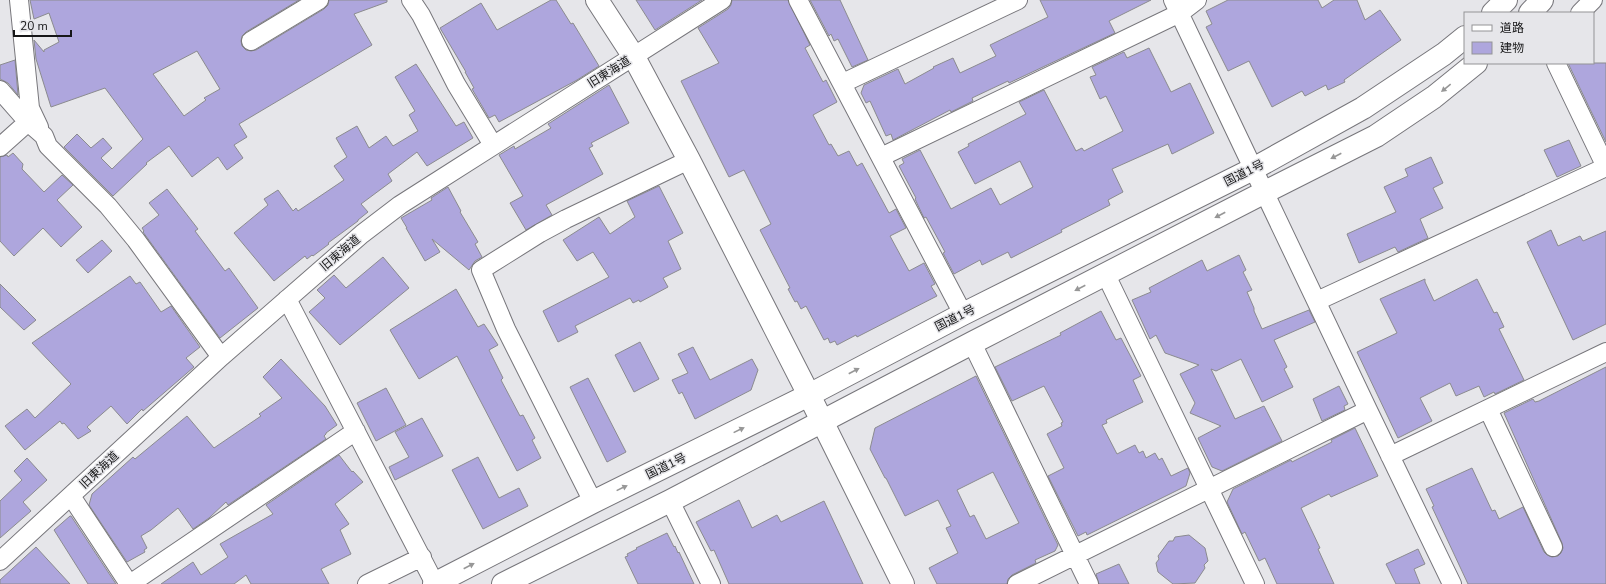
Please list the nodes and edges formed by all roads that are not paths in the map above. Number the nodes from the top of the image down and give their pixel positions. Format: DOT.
graph roads {
  1 [pos="19,0"];
  2 [pos="319,0"];
  3 [pos="411,0"];
  4 [pos="597,0"];
  5 [pos="722,0"];
  6 [pos="798,0"];
  7 [pos="1018,0"];
  8 [pos="1197,0"];
  9 [pos="1506,0"];
  10 [pos="1593,0"];
  11 [pos="1176,7"];
  12 [pos="1494,12"];
  13 [pos="1581,12"];
  14 [pos="1464,37"];
  15 [pos="251,41"];
  16 [pos="634,57"];
  17 [pos="1475,64"];
  18 [pos="1556,64"];
  19 [pos="843,83"];
  20 [pos="0,90"];
  21 [pos="28,122"];
  22 [pos="44,136"];
  23 [pos="493,145"];
  24 [pos="0,147"];
  25 [pos="881,157"];
  26 [pos="689,160"];
  27 [pos="1606,167"];
  28 [pos="1253,169"];
  29 [pos="1265,192"];
  30 [pos="1106,275"];
  31 [pos="288,299"];
  32 [pos="1317,301"];
  33 [pos="963,314"];
  34 [pos="972,343"];
  35 [pos="1606,352"];
  36 [pos="221,357"];
  37 [pos="809,395"];
  38 [pos="1488,409"];
  39 [pos="1368,410"];
  40 [pos="822,422"];
  41 [pos="356,431"];
  42 [pos="1390,456"];
  43 [pos="1209,488"];
  44 [pos="71,496"];
  45 [pos="670,501"];
  46 [pos="593,502"];
  47 [pos="1553,547"];
  48 [pos="1075,555"];
  49 [pos="422,557"];
  50 [pos="0,561"];
  51 [pos="532,578"];
  52 [pos="130,584"];
  53 [pos="367,584"];
  54 [pos="435,584"];
  55 [pos="503,584"];
  56 [pos="711,584"];
  57 [pos="904,584"];
  58 [pos="1017,584"];
  59 [pos="1089,584"];
  60 [pos="1255,584"];
  61 [pos="1452,584"];
  1 -- 22 [label="street"];
  2 -- 15 [label="street"];
  3 -- 23 [label="street"];
  4 -- 16 [label="main road"];
  5 -- 16 [label="street, 旧東海道"];
  6 -- 19 [label="street"];
  7 -- 19 [label="street"];
  8 -- 11 [label="street"];
  9 -- 12 [label="main road"];
  10 -- 13 [label="street"];
  11 -- 25 [label="street"];
  11 -- 28 [label="street"];
  14 -- 28 [label="main road, 国道1号"];
  16 -- 23 [label="street, 旧東海道"];
  16 -- 26 [label="main road"];
  17 -- 29 [label="main road, one-way"];
  18 -- 27 [label="street"];
  19 -- 25 [label="street"];
  20 -- 21 [label="street"];
  21 -- 22 [label="street"];
  21 -- 24 [label="street"];
  22 -- 36 [label="street"];
  23 -- 31 [label="street, 旧東海道"];
  25 -- 33 [label="street"];
  26 -- 37 [label="main road"];
  26 -- 46 [label="street"];
  27 -- 32 [label="street"];
  28 -- 29 [label="street"];
  28 -- 33 [label="main road, 国道1号"];
  29 -- 30 [label="main road, one-way"];
  29 -- 32 [label="street"];
  30 -- 34 [label="main road, one-way"];
  30 -- 43 [label="street"];
  31 -- 36 [label="street, 旧東海道"];
  31 -- 41 [label="street"];
  32 -- 39 [label="street"];
  37 -- 33 [label="main road, 国道1号, one-way"];
  34 -- 40 [label="main road"];
  34 -- 48 [label="street"];
  35 -- 38 [label="street"];
  36 -- 44 [label="street, 旧東海道"];
  37 -- 40 [label="main road"];
  46 -- 37 [label="main road, 国道1号, one-way"];
  38 -- 42 [label="street"];
  38 -- 47 [label="street"];
  39 -- 42 [label="street"];
  39 -- 43 [label="street"];
  40 -- 45 [label="main road"];
  40 -- 57 [label="main road"];
  41 -- 49 [label="street"];
  41 -- 52 [label="street"];
  42 -- 61 [label="street"];
  43 -- 48 [label="street"];
  43 -- 60 [label="street"];
  44 -- 50 [label="street, 旧東海道"];
  44 -- 52 [label="street"];
  45 -- 51 [label="main road"];
  45 -- 56 [label="street"];
  54 -- 46 [label="main road, 国道1号, one-way"];
  48 -- 58 [label="street"];
  48 -- 59 [label="street"];
  49 -- 53 [label="street"];
  49 -- 54 [label="street"];
  51 -- 55 [label="main road"];
}
